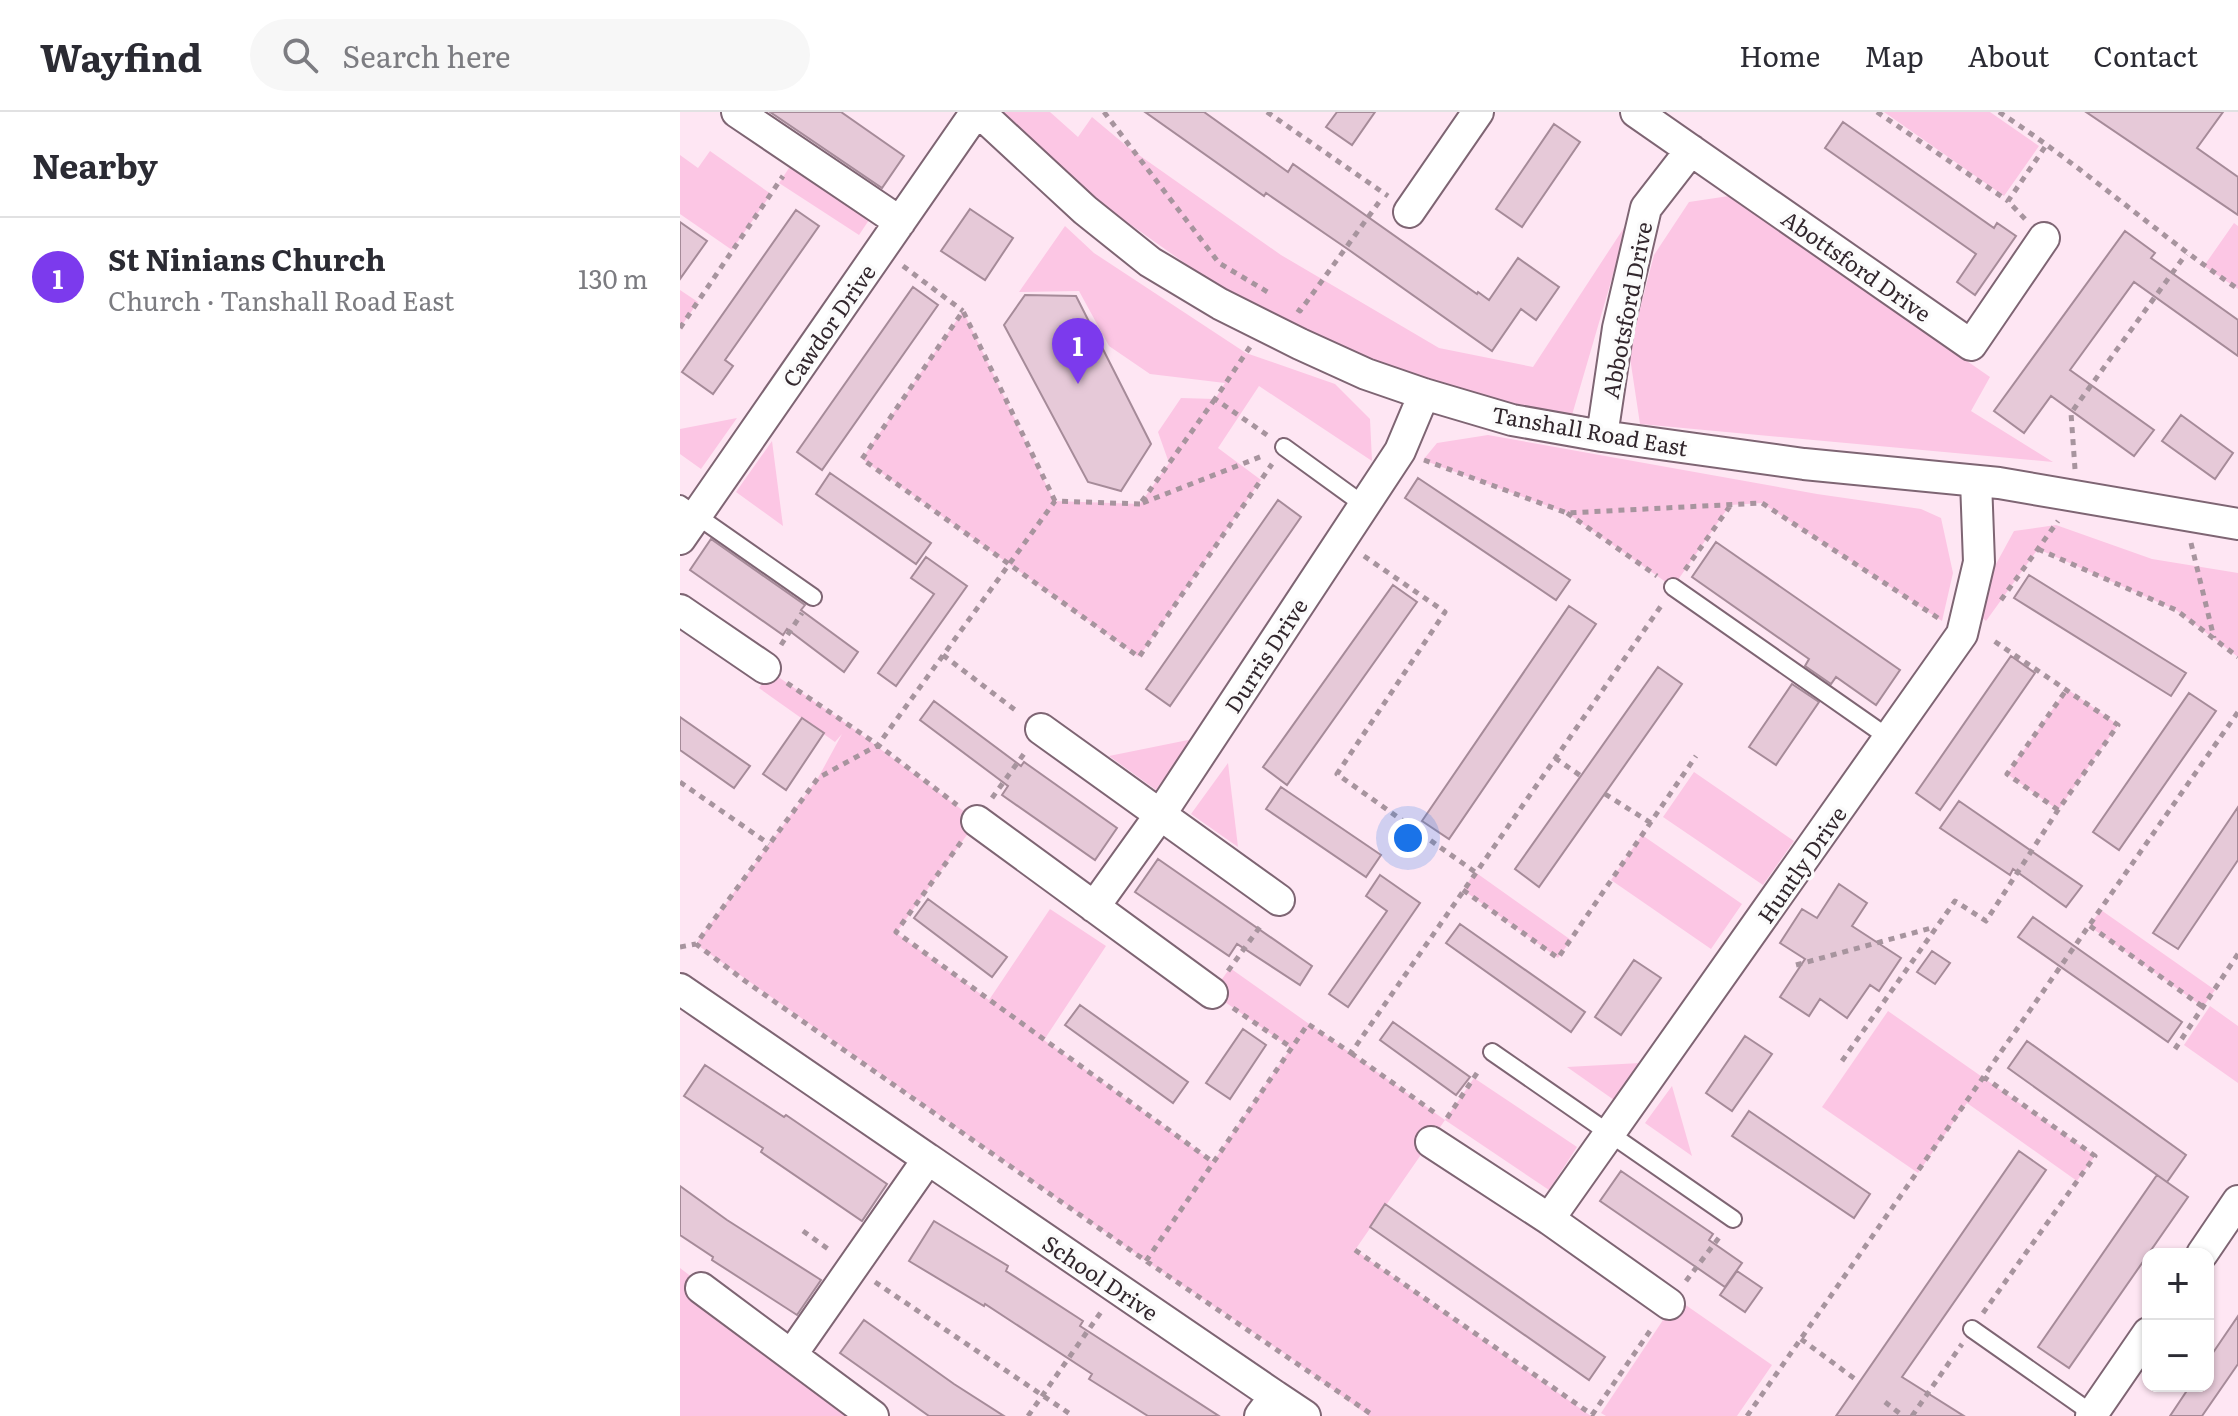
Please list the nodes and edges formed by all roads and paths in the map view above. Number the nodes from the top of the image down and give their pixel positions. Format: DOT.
graph roads {
  1 [pos="737,112"];
  2 [pos="978,112"];
  3 [pos="1104,112"];
  4 [pos="1267,112"];
  5 [pos="1478,112"];
  6 [pos="1636,112"];
  7 [pos="1877,112"];
  8 [pos="1999,112"];
  9 [pos="2047,144"];
  10 [pos="1691,150"];
  11 [pos="799,154"];
  12 [pos="2008,201"];
  13 [pos="1397,203"];
  14 [pos="900,222"];
  15 [pos="2044,238"];
  16 [pos="881,249"];
  17 [pos="2186,254"];
  18 [pos="2238,289"];
  19 [pos="1282,300"];
  20 [pos="1291,306"];
  21 [pos="963,311"];
  22 [pos="1264,327"];
  23 [pos="680,328"];
  24 [pos="1424,394"];
  25 [pos="1215,399"];
  26 [pos="1602,436"];
  27 [pos="1284,447"];
  28 [pos="1400,451"];
  29 [pos="1976,481"];
  30 [pos="2077,496"];
  31 [pos="1055,501"];
  32 [pos="1140,504"];
  33 [pos="1364,505"];
  34 [pos="1730,505"];
  35 [pos="1567,513"];
  36 [pos="2184,513"];
  37 [pos="685,520"];
  38 [pos="2238,524"];
  39 [pos="1341,540"];
  40 [pos="2038,549"];
  41 [pos="1010,563"];
  42 [pos="1673,587"];
  43 [pos="813,597"];
  44 [pos="1995,609"];
  45 [pos="680,610"];
  46 [pos="1962,634"];
  47 [pos="2214,639"];
  48 [pos="943,655"];
  49 [pos="2238,657"];
  50 [pos="765,668"];
  51 [pos="2067,689"];
  52 [pos="2238,712"];
  53 [pos="1041,729"];
  54 [pos="1889,738"];
  55 [pos="878,745"];
  56 [pos="1696,756"];
  57 [pos="1555,758"];
  58 [pos="1581,776"];
  59 [pos="680,782"];
  60 [pos="1605,794"];
  61 [pos="2058,810"];
  62 [pos="1160,815"];
  63 [pos="977,821"];
  64 [pos="1651,823"];
  65 [pos="769,844"];
  66 [pos="1475,872"];
  67 [pos="1463,890"];
  68 [pos="1279,900"];
  69 [pos="1094,907"];
  70 [pos="2089,926"];
  71 [pos="1936,927"];
  72 [pos="696,944"];
  73 [pos="680,947"];
  74 [pos="2238,954"];
  75 [pos="1796,965"];
  76 [pos="680,989"];
  77 [pos="1212,993"];
  78 [pos="2203,1007"];
  79 [pos="1292,1048"];
  80 [pos="2175,1049"];
  81 [pos="1492,1052"];
  82 [pos="1351,1053"];
  83 [pos="1842,1061"];
  84 [pos="1984,1077"];
  85 [pos="1609,1133"];
  86 [pos="1431,1142"];
  87 [pos="928,1159"];
  88 [pos="1213,1162"];
  89 [pos="2238,1201"];
  90 [pos="1549,1219"];
  91 [pos="1733,1219"];
  92 [pos="2206,1248"];
  93 [pos="1355,1250"];
  94 [pos="1146,1261"];
  95 [pos="852,1267"];
  96 [pos="701,1288"];
  97 [pos="1117,1288"];
  98 [pos="1669,1304"];
  99 [pos="1972,1329"];
  100 [pos="1801,1339"];
  101 [pos="2142,1342"];
  102 [pos="792,1354"];
  103 [pos="1859,1382"];
  104 [pos="1043,1395"];
  105 [pos="1885,1402"];
  106 [pos="1268,1406"];
  107 [pos="2093,1415"];
  108 [pos="873,1416"];
  109 [pos="1028,1416"];
  110 [pos="1073,1416"];
  111 [pos="1305,1416"];
  112 [pos="1374,1416"];
  113 [pos="1593,1416"];
  114 [pos="1747,1416"];
  115 [pos="1903,1416"];
  116 [pos="1912,1416"];
  1 -- 11 [label="street"];
  2 -- 14 [label="street, Cawdor Drive"];
  2 -- 22 [label="street, Tanshall Road East"];
  3 -- 19 [label="path"];
  4 -- 13 [label="path"];
  5 -- 13 [label="street"];
  6 -- 10 [label="street, Abottsford Drive"];
  7 -- 12 [label="path"];
  8 -- 9 [label="path"];
  9 -- 12 [label="path"];
  9 -- 17 [label="path"];
  10 -- 15 [label="street, Abottsford Drive"];
  10 -- 26 [label="street, Abbotsford Drive"];
  11 -- 14 [label="street"];
  11 -- 23 [label="path"];
  12 -- 15 [label="path"];
  13 -- 20 [label="path"];
  14 -- 16 [label="street, Cawdor Drive"];
  16 -- 21 [label="path"];
  16 -- 37 [label="street, Cawdor Drive"];
  17 -- 18 [label="path"];
  17 -- 30 [label="path"];
  21 -- 31 [label="path"];
  21 -- 41 [label="path"];
  22 -- 24 [label="street, Tanshall Road East"];
  22 -- 25 [label="path"];
  24 -- 26 [label="street, Tanshall Road East"];
  24 -- 28 [label="street, Durris Drive"];
  25 -- 27 [label="path"];
  25 -- 32 [label="path"];
  26 -- 29 [label="street, Tanshall Road East"];
  27 -- 32 [label="path"];
  27 -- 33 [label="lane"];
  27 -- 41 [label="path"];
  28 -- 33 [label="street, Durris Drive"];
  28 -- 35 [label="path"];
  29 -- 30 [label="street, Tanshall Road East"];
  29 -- 46 [label="street, Huntly Drive"];
  30 -- 36 [label="street, Tanshall Road East"];
  30 -- 40 [label="path"];
  31 -- 32 [label="path"];
  31 -- 41 [label="path"];
  33 -- 39 [label="street, Durris Drive"];
  34 -- 35 [label="path"];
  34 -- 42 [label="path"];
  34 -- 46 [label="path"];
  35 -- 42 [label="path"];
  36 -- 38 [label="street, Tanshall Road East"];
  36 -- 47 [label="path"];
  37 -- 43 [label="lane"];
  39 -- 62 [label="street, Durris Drive"];
  39 -- 66 [label="path"];
  40 -- 44 [label="path"];
  40 -- 47 [label="path"];
  41 -- 48 [label="path"];
  42 -- 54 [label="lane"];
  42 -- 57 [label="path"];
  43 -- 50 [label="path"];
  45 -- 50 [label="street"];
  46 -- 51 [label="path"];
  46 -- 54 [label="street, Huntly Drive"];
  47 -- 49 [label="path"];
  48 -- 53 [label="path"];
  48 -- 55 [label="path"];
  50 -- 55 [label="path"];
  51 -- 61 [label="path"];
  51 -- 61 [label="path"];
  52 -- 70 [label="path"];
  53 -- 62 [label="street"];
  53 -- 63 [label="path"];
  54 -- 85 [label="street, Huntly Drive"];
  55 -- 63 [label="path"];
  55 -- 65 [label="path"];
  56 -- 64 [label="path"];
  57 -- 58 [label="path"];
  57 -- 66 [label="path"];
  59 -- 65 [label="path"];
  60 -- 64 [label="path"];
  61 -- 71 [label="path"];
  62 -- 68 [label="street"];
  62 -- 69 [label="street, Durris Drive"];
  63 -- 69 [label="street"];
  63 -- 88 [label="path"];
  64 -- 67 [label="path"];
  65 -- 72 [label="path"];
  66 -- 67 [label="path"];
  67 -- 82 [label="path"];
  68 -- 77 [label="path"];
  69 -- 77 [label="street"];
  70 -- 78 [label="path"];
  70 -- 84 [label="path"];
  71 -- 75 [label="path"];
  71 -- 83 [label="path"];
  72 -- 73 [label="path"];
  72 -- 94 [label="path"];
  74 -- 78 [label="path"];
  76 -- 87 [label="street, School Drive"];
  77 -- 79 [label="path"];
  78 -- 80 [label="path"];
  79 -- 82 [label="path"];
  79 -- 88 [label="path"];
  81 -- 82 [label="path"];
  81 -- 85 [label="lane"];
  84 -- 99 [label="path"];
  84 -- 100 [label="path"];
  85 -- 90 [label="street, Huntly Drive"];
  85 -- 91 [label="lane"];
  86 -- 90 [label="street"];
  87 -- 95 [label="street"];
  87 -- 97 [label="street, School Drive"];
  88 -- 94 [label="path"];
  89 -- 92 [label="street"];
  90 -- 98 [label="street"];
  91 -- 98 [label="path"];
  93 -- 113 [label="path"];
  94 -- 112 [label="path"];
  95 -- 102 [label="street"];
  95 -- 104 [label="path"];
  96 -- 102 [label="street"];
  97 -- 104 [label="path"];
  97 -- 106 [label="street, School Drive"];
  98 -- 113 [label="path"];
  99 -- 107 [label="lane"];
  99 -- 116 [label="path"];
  100 -- 103 [label="path"];
  100 -- 114 [label="path"];
  101 -- 107 [label="street"];
  102 -- 108 [label="street"];
  104 -- 109 [label="path"];
  104 -- 110 [label="path"];
  105 -- 115 [label="path"];
  106 -- 111 [label="street, School Drive"];
}
